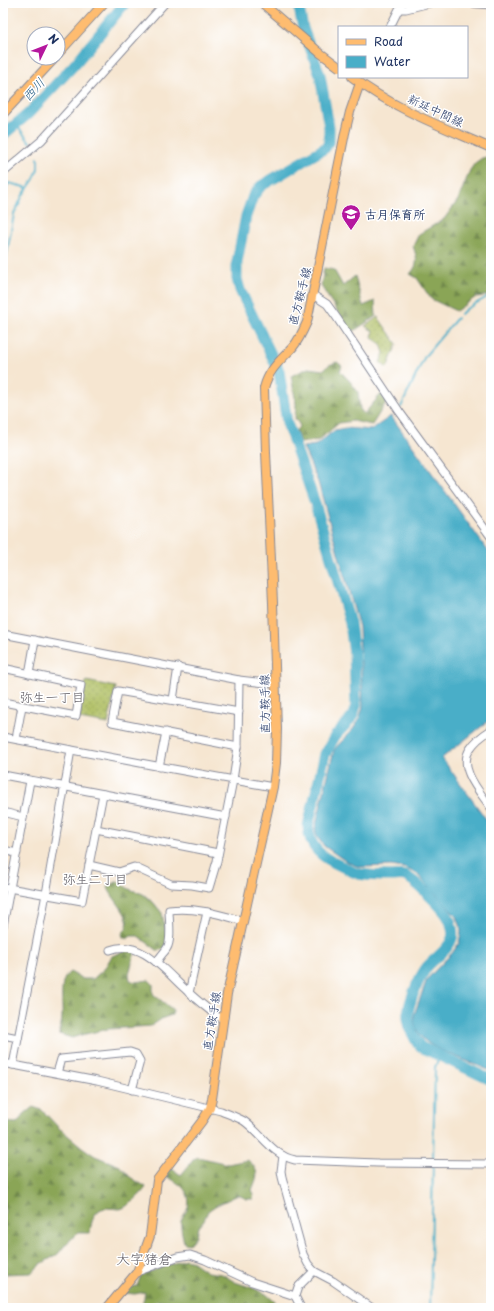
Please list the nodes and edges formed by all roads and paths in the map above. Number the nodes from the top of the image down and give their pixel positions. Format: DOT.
graph roads {
  1 [pos="104,3"];
  2 [pos="165,3"];
  3 [pos="262,3"];
  4 [pos="430,3"];
  5 [pos="467,3"];
  6 [pos="491,5"];
  7 [pos="401,6"];
  8 [pos="391,26"];
  9 [pos="66,45"];
  10 [pos="48,66"];
  11 [pos="338,66"];
  12 [pos="362,80"];
  13 [pos="3,114"];
  14 [pos="491,148"];
  15 [pos="3,173"];
  16 [pos="313,295"];
  17 [pos="491,537"];
  18 [pos="3,634"];
  19 [pos="35,640"];
  20 [pos="3,668"];
  21 [pos="178,668"];
  22 [pos="29,674"];
  23 [pos="239,680"];
  24 [pos="275,684"];
  25 [pos="173,700"];
  26 [pos="3,702"];
  27 [pos="22,706"];
  28 [pos="239,712"];
  29 [pos="491,730"];
  30 [pos="166,732"];
  31 [pos="3,737"];
  32 [pos="16,739"];
  33 [pos="238,747"];
  34 [pos="71,750"];
  35 [pos="159,767"];
  36 [pos="3,776"];
  37 [pos="233,780"];
  38 [pos="30,781"];
  39 [pos="64,787"];
  40 [pos="273,787"];
  41 [pos="102,794"];
  42 [pos="491,808"];
  43 [pos="3,812"];
  44 [pos="24,816"];
  45 [pos="226,817"];
  46 [pos="96,829"];
  47 [pos="3,850"];
  48 [pos="17,852"];
  49 [pos="218,853"];
  50 [pos="89,865"];
  51 [pos="6,887"];
  52 [pos="46,894"];
  53 [pos="207,912"];
  54 [pos="243,922"];
  55 [pos="3,925"];
  56 [pos="110,950"];
  57 [pos="157,963"];
  58 [pos="189,993"];
  59 [pos="224,1017"];
  60 [pos="3,1035"];
  61 [pos="18,1038"];
  62 [pos="3,1063"];
  63 [pos="13,1065"];
  64 [pos="56,1073"];
  65 [pos="132,1090"];
  66 [pos="210,1108"];
  67 [pos="283,1156"];
  68 [pos="491,1164"];
  69 [pos="314,1271"];
  70 [pos="137,1272"];
  71 [pos="295,1296"];
  72 [pos="107,1308"];
  73 [pos="301,1308"];
  74 [pos="372,1308"];
  1 -- 9 [label="main road"];
  2 -- 15 [label="street"];
  3 -- 11 [label="main road"];
  4 -- 7 [label="street"];
  5 -- 6 [label="street"];
  7 -- 8 [label="street"];
  10 -- 13 [label="main road"];
  12 -- 14 [label="main road, 新延中間線"];
  12 -- 16 [label="main road, 直方鞍手線"];
  16 -- 17 [label="street"];
  16 -- 24 [label="main road, 直方鞍手線"];
  18 -- 19 [label="street"];
  19 -- 21 [label="street"];
  19 -- 22 [label="street"];
  20 -- 22 [label="street"];
  21 -- 23 [label="street"];
  21 -- 25 [label="street"];
  22 -- 27 [label="street"];
  23 -- 24 [label="street"];
  23 -- 28 [label="street"];
  24 -- 40 [label="main road, 直方鞍手線"];
  25 -- 28 [label="street"];
  25 -- 30 [label="street"];
  26 -- 27 [label="street"];
  27 -- 32 [label="street"];
  28 -- 33 [label="street"];
  29 -- 42 [label="street"];
  30 -- 33 [label="street"];
  30 -- 35 [label="street"];
  31 -- 32 [label="street"];
  32 -- 34 [label="street"];
  33 -- 37 [label="street"];
  34 -- 35 [label="street"];
  34 -- 39 [label="street"];
  35 -- 37 [label="street"];
  36 -- 38 [label="street"];
  37 -- 40 [label="street"];
  37 -- 45 [label="street"];
  38 -- 39 [label="street"];
  38 -- 44 [label="street"];
  39 -- 41 [label="street"];
  39 -- 52 [label="street"];
  40 -- 54 [label="main road, 直方鞍手線"];
  41 -- 45 [label="street"];
  41 -- 46 [label="street"];
  43 -- 44 [label="street"];
  44 -- 48 [label="street"];
  45 -- 49 [label="street"];
  46 -- 49 [label="street"];
  46 -- 50 [label="street"];
  47 -- 48 [label="street"];
  48 -- 51 [label="street"];
  49 -- 50 [label="street"];
  50 -- 52 [label="street"];
  51 -- 52 [label="street"];
  51 -- 55 [label="street"];
  52 -- 61 [label="street"];
  53 -- 54 [label="street"];
  53 -- 57 [label="street"];
  53 -- 58 [label="street"];
  54 -- 59 [label="main road, 直方鞍手線"];
  56 -- 57 [label="street"];
  57 -- 58 [label="street"];
  58 -- 59 [label="street"];
  59 -- 66 [label="main road, 直方鞍手線"];
  60 -- 61 [label="street"];
  61 -- 63 [label="street"];
  62 -- 63 [label="street"];
  63 -- 64 [label="street"];
  64 -- 65 [label="street"];
  64 -- 65 [label="street"];
  65 -- 66 [label="street"];
  66 -- 67 [label="street"];
  66 -- 70 [label="main road, 直方鞍手線"];
  67 -- 68 [label="street"];
  67 -- 69 [label="street"];
  69 -- 71 [label="street"];
  69 -- 74 [label="street"];
  70 -- 71 [label="street"];
  70 -- 72 [label="main road, 直方鞍手線"];
  71 -- 73 [label="street"];
}
